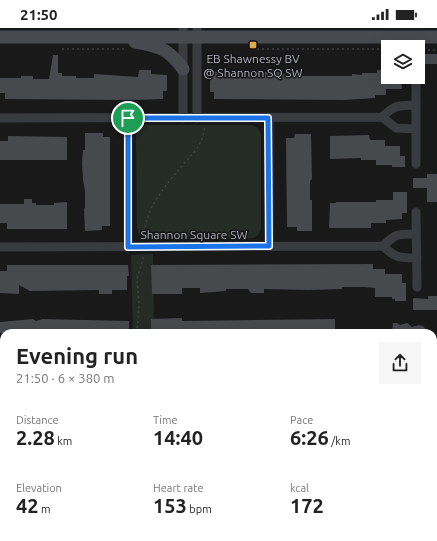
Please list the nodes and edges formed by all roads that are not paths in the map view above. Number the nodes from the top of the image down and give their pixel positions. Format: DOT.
graph roads {
  1 [pos="183,32"];
  2 [pos="197,32"];
  3 [pos="0,37"];
  4 [pos="110,37"];
  5 [pos="437,37"];
  6 [pos="183,69"];
  7 [pos="416,84"];
  8 [pos="416,105"];
  9 [pos="382,117"];
  10 [pos="0,118"];
  11 [pos="128,118"];
  12 [pos="183,118"];
  13 [pos="197,118"];
  14 [pos="268,118"];
  15 [pos="416,129"];
  16 [pos="416,164"];
  17 [pos="416,212"];
  18 [pos="416,234"];
  19 [pos="269,246"];
  20 [pos="383,246"];
  21 [pos="0,247"];
  22 [pos="128,247"];
  23 [pos="417,258"];
  24 [pos="417,287"];
  1 -- 2 [label="main road"];
  1 -- 4 [label="main road"];
  1 -- 6 [label="street"];
  2 -- 5 [label="main road"];
  2 -- 13 [label="street"];
  3 -- 4 [label="main road"];
  4 -- 6 [label="main road"];
  6 -- 12 [label="street"];
  7 -- 8 [label="street"];
  8 -- 9 [label="street"];
  8 -- 15 [label="street"];
  9 -- 14 [label="street"];
  9 -- 15 [label="street"];
  10 -- 11 [label="street"];
  11 -- 12 [label="street"];
  11 -- 22 [label="street, Shannon Square SW"];
  12 -- 13 [label="street"];
  13 -- 14 [label="street"];
  14 -- 19 [label="street"];
  15 -- 16 [label="street"];
  17 -- 18 [label="street"];
  18 -- 20 [label="street"];
  18 -- 23 [label="street"];
  19 -- 20 [label="street, Shannon Square SW"];
  19 -- 22 [label="street, Shannon Square SW"];
  20 -- 23 [label="street"];
  21 -- 22 [label="street"];
  23 -- 24 [label="street"];
}
